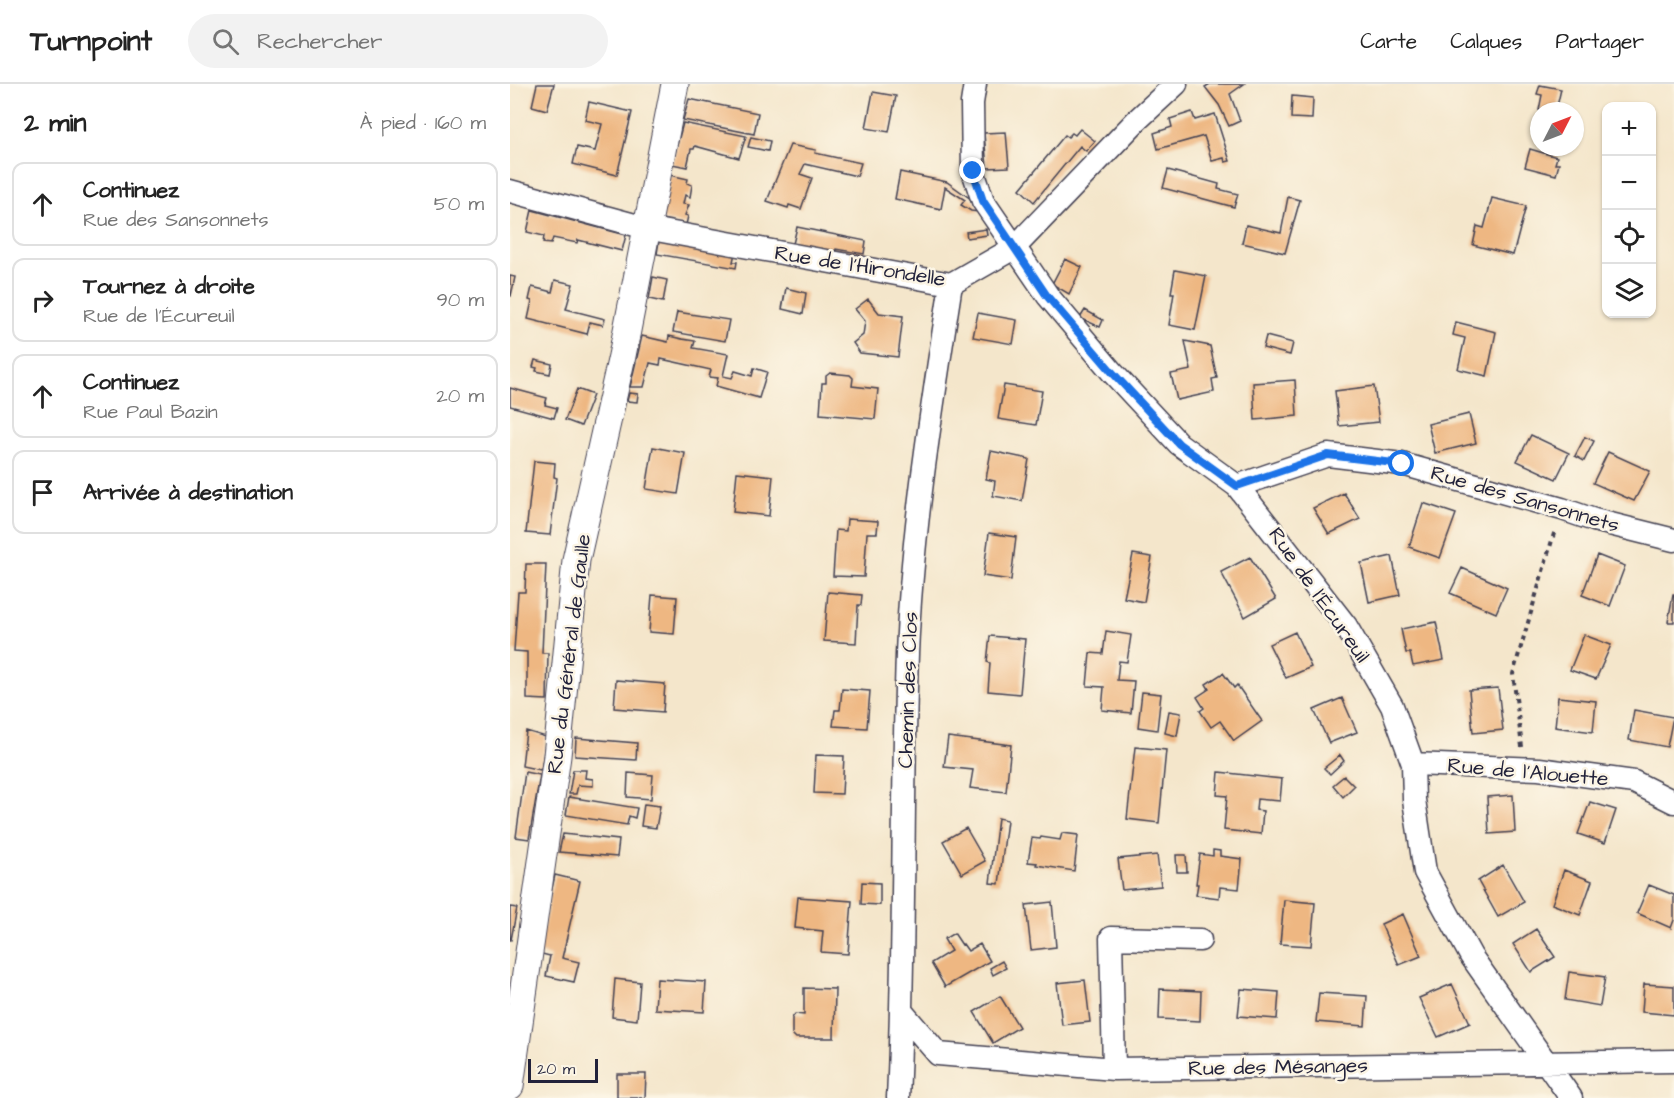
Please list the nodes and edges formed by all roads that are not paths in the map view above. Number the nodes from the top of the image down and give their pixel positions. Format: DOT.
graph roads {
  1 [pos="675,84"];
  2 [pos="975,84"];
  3 [pos="1176,84"];
  4 [pos="510,191"];
  5 [pos="646,228"];
  6 [pos="1014,248"];
  7 [pos="951,284"];
  8 [pos="1237,486"];
  9 [pos="1674,540"];
  10 [pos="1413,764"];
  11 [pos="1674,802"];
  12 [pos="1200,940"];
  13 [pos="902,1012"];
  14 [pos="1674,1061"];
  15 [pos="1547,1063"];
  16 [pos="1114,1069"];
  17 [pos="510,1086"];
  18 [pos="898,1098"];
  19 [pos="1571,1098"];
  1 -- 5 [label="street, Rue du Général de Gaulle"];
  2 -- 6 [label="street, Rue de l'Écureuil"];
  3 -- 6 [label="street, Rue de l'Hirondelle"];
  4 -- 5 [label="street, Rue de l'Hirondelle"];
  5 -- 7 [label="street, Rue de l'Hirondelle"];
  5 -- 17 [label="street, Rue du Général de Gaulle"];
  6 -- 7 [label="street, Rue de l'Hirondelle"];
  6 -- 8 [label="street, Rue de l'Écureuil"];
  7 -- 13 [label="street, Chemin des Clos"];
  8 -- 9 [label="street, Rue des Sansonnets"];
  8 -- 10 [label="street, Rue de l'Écureuil"];
  10 -- 11 [label="street, Rue de l'Alouette"];
  10 -- 15 [label="street, Rue de l'Écureuil"];
  12 -- 16 [label="street"];
  13 -- 16 [label="street, Rue des Mésanges"];
  13 -- 18 [label="street, Chemin des Clos"];
  14 -- 15 [label="street, Rue des Mésanges"];
  15 -- 16 [label="street, Rue des Mésanges"];
  15 -- 19 [label="street, Rue de l'Écureuil"];
}
